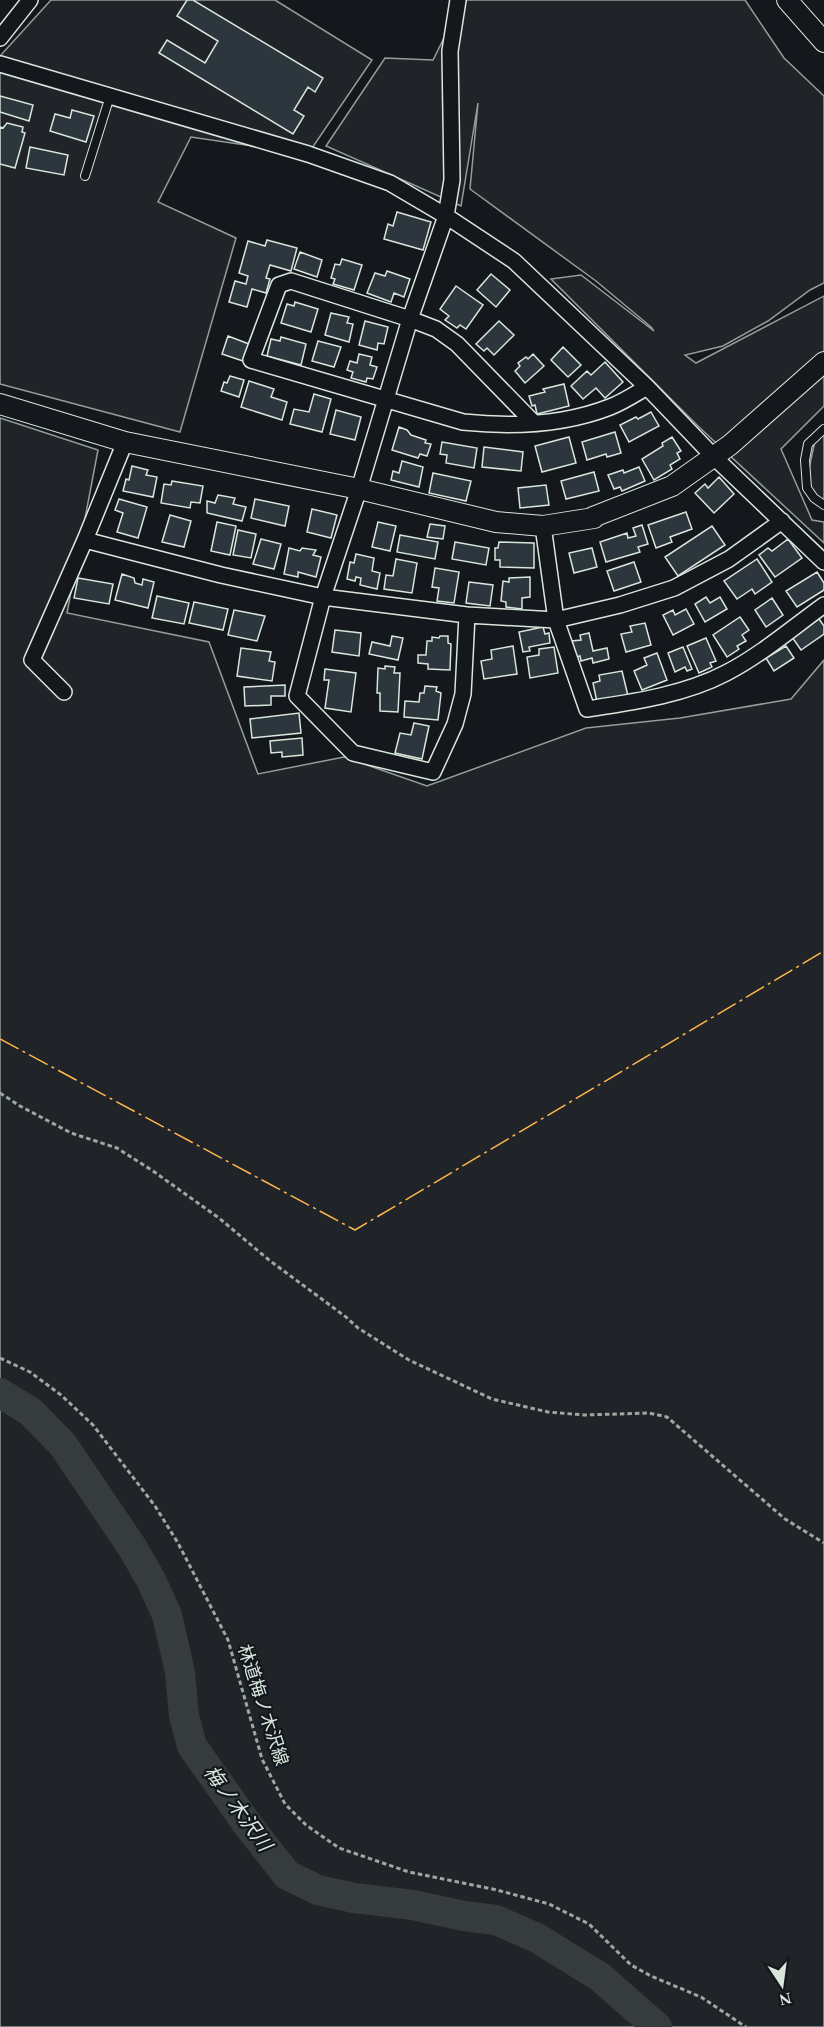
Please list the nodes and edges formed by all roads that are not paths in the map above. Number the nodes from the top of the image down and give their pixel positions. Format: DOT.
graph roads {
  1 [pos="30,0"];
  2 [pos="458,0"];
  3 [pos="787,0"];
  4 [pos="0,38"];
  5 [pos="824,42"];
  6 [pos="0,64"];
  7 [pos="110,96"];
  8 [pos="85,176"];
  9 [pos="446,216"];
  10 [pos="410,319"];
  11 [pos="824,362"];
  12 [pos="647,387"];
  13 [pos="386,399"];
  14 [pos="0,404"];
  15 [pos="534,423"];
  16 [pos="824,429"];
  17 [pos="125,441"];
  18 [pos="713,456"];
  19 [pos="358,489"];
  20 [pos="824,505"];
  21 [pos="782,521"];
  22 [pos="543,526"];
  23 [pos="85,540"];
  24 [pos="824,562"];
  25 [pos="323,597"];
  26 [pos="824,604"];
  27 [pos="467,615"];
  28 [pos="556,620"];
  29 [pos="64,692"];
  1 -- 4 [label="street"];
  2 -- 9 [label="street"];
  3 -- 5 [label="street"];
  6 -- 7 [label="street"];
  7 -- 8 [label="lane"];
  7 -- 9 [label="street"];
  9 -- 10 [label="street"];
  9 -- 12 [label="street"];
  10 -- 13 [label="street"];
  10 -- 13 [label="street"];
  10 -- 15 [label="street"];
  11 -- 18 [label="street"];
  12 -- 15 [label="street"];
  12 -- 18 [label="street"];
  13 -- 15 [label="street"];
  13 -- 19 [label="street"];
  14 -- 17 [label="street"];
  16 -- 20 [label="lane"];
  17 -- 19 [label="street"];
  17 -- 23 [label="street"];
  18 -- 21 [label="street"];
  18 -- 22 [label="street"];
  19 -- 22 [label="street"];
  19 -- 25 [label="street"];
  21 -- 24 [label="street"];
  21 -- 28 [label="street"];
  22 -- 28 [label="street"];
  23 -- 25 [label="street"];
  23 -- 29 [label="street"];
  25 -- 27 [label="street"];
  25 -- 27 [label="street"];
  26 -- 28 [label="street"];
  27 -- 28 [label="street"];
}
